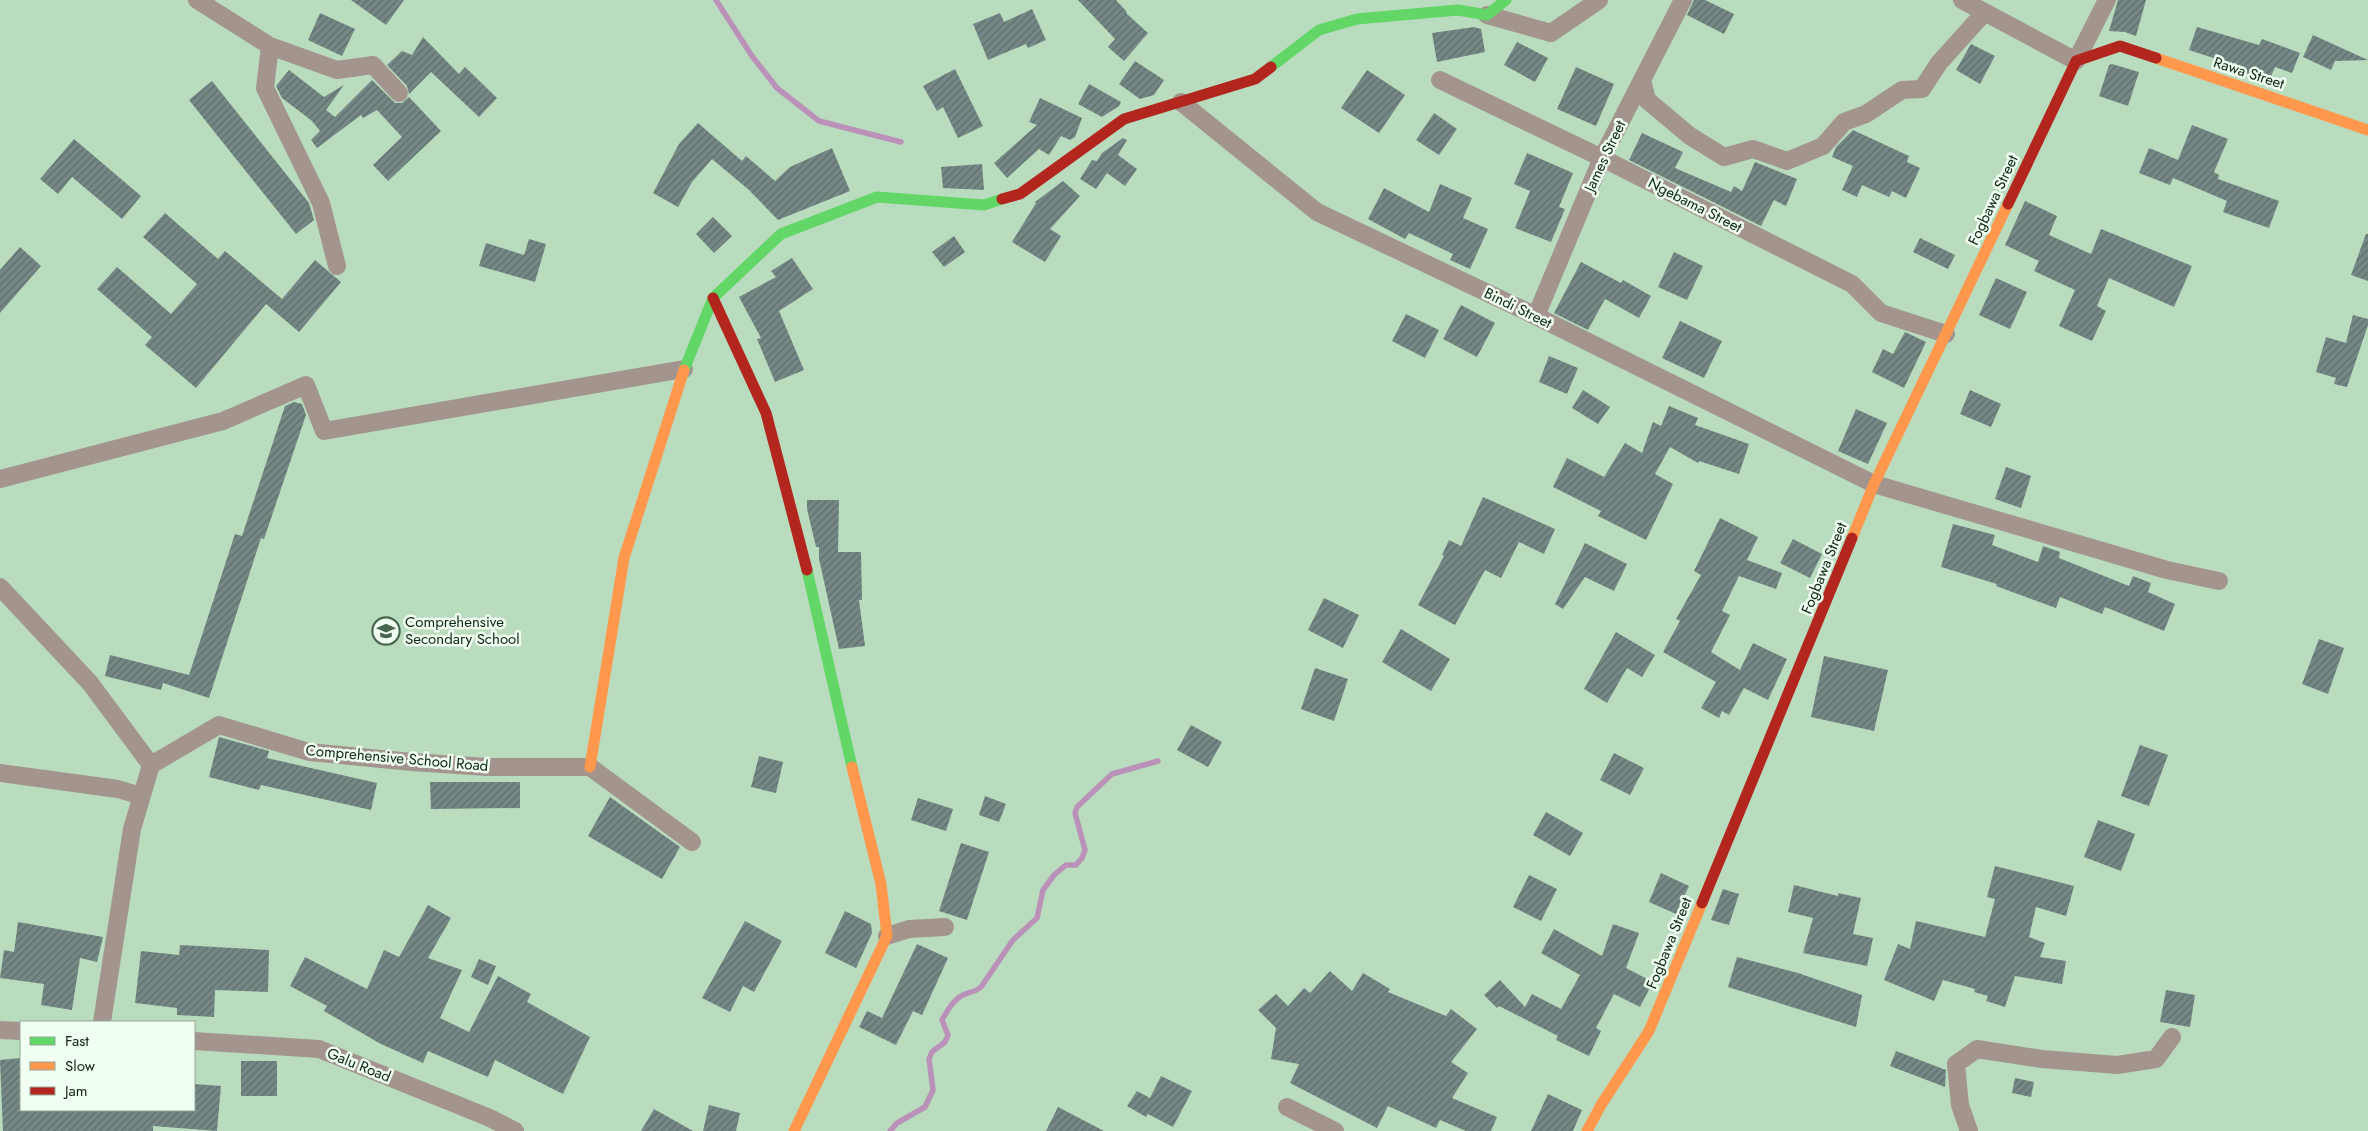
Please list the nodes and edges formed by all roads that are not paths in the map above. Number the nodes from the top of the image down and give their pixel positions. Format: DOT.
graph roads {
  1 [pos="196,0"];
  2 [pos="1506,0"];
  3 [pos="1599,0"];
  4 [pos="1683,0"];
  5 [pos="1962,0"];
  6 [pos="2107,0"];
  7 [pos="1984,13"];
  8 [pos="1487,15"];
  9 [pos="270,46"];
  10 [pos="2076,61"];
  11 [pos="1440,80"];
  12 [pos="1642,80"];
  13 [pos="400,93"];
  14 [pos="1181,102"];
  15 [pos="2368,130"];
  16 [pos="1602,158"];
  17 [pos="337,266"];
  18 [pos="713,298"];
  19 [pos="1536,316"];
  20 [pos="1946,334"];
  21 [pos="684,369"];
  22 [pos="0,479"];
  23 [pos="1874,484"];
  24 [pos="2219,581"];
  25 [pos="0,587"];
  26 [pos="151,765"];
  27 [pos="590,768"];
  28 [pos="0,774"];
  29 [pos="142,796"];
  30 [pos="692,842"];
  31 [pos="945,927"];
  32 [pos="887,936"];
  33 [pos="102,1021"];
  34 [pos="0,1030"];
  35 [pos="20,1031"];
  36 [pos="2172,1038"];
  37 [pos="195,1041"];
  38 [pos="1287,1107"];
  39 [pos="1332,1130"];
  40 [pos="515,1131"];
  41 [pos="794,1131"];
  42 [pos="1587,1131"];
  43 [pos="1969,1131"];
  1 -- 9 [label="street"];
  2 -- 8 [label="street"];
  3 -- 8 [label="street"];
  4 -- 12 [label="street, James Street"];
  5 -- 7 [label="street"];
  6 -- 10 [label="street"];
  7 -- 10 [label="street"];
  7 -- 12 [label="street"];
  8 -- 14 [label="street"];
  9 -- 13 [label="street"];
  9 -- 17 [label="street"];
  10 -- 15 [label="street, Rawa Street"];
  10 -- 20 [label="street, Fogbawa Street"];
  11 -- 16 [label="street, Ngebama Street"];
  12 -- 16 [label="street, James Street"];
  14 -- 18 [label="street"];
  14 -- 19 [label="street, Bindi Street"];
  16 -- 19 [label="street, James Street"];
  16 -- 20 [label="street, Ngebama Street"];
  18 -- 21 [label="street"];
  18 -- 32 [label="street"];
  19 -- 23 [label="street, Bindi Street"];
  20 -- 23 [label="street, Fogbawa Street"];
  21 -- 22 [label="street"];
  21 -- 27 [label="street"];
  23 -- 24 [label="street, Bindi Street"];
  23 -- 42 [label="street, Fogbawa Street"];
  25 -- 26 [label="street"];
  26 -- 27 [label="street, Comprehensive School Road"];
  26 -- 29 [label="street"];
  27 -- 30 [label="street"];
  28 -- 29 [label="street"];
  29 -- 33 [label="street"];
  31 -- 32 [label="street"];
  32 -- 41 [label="street"];
  34 -- 35 [label="street"];
  36 -- 43 [label="street"];
  37 -- 40 [label="street, Galu Road"];
  38 -- 39 [label="street"];
}
